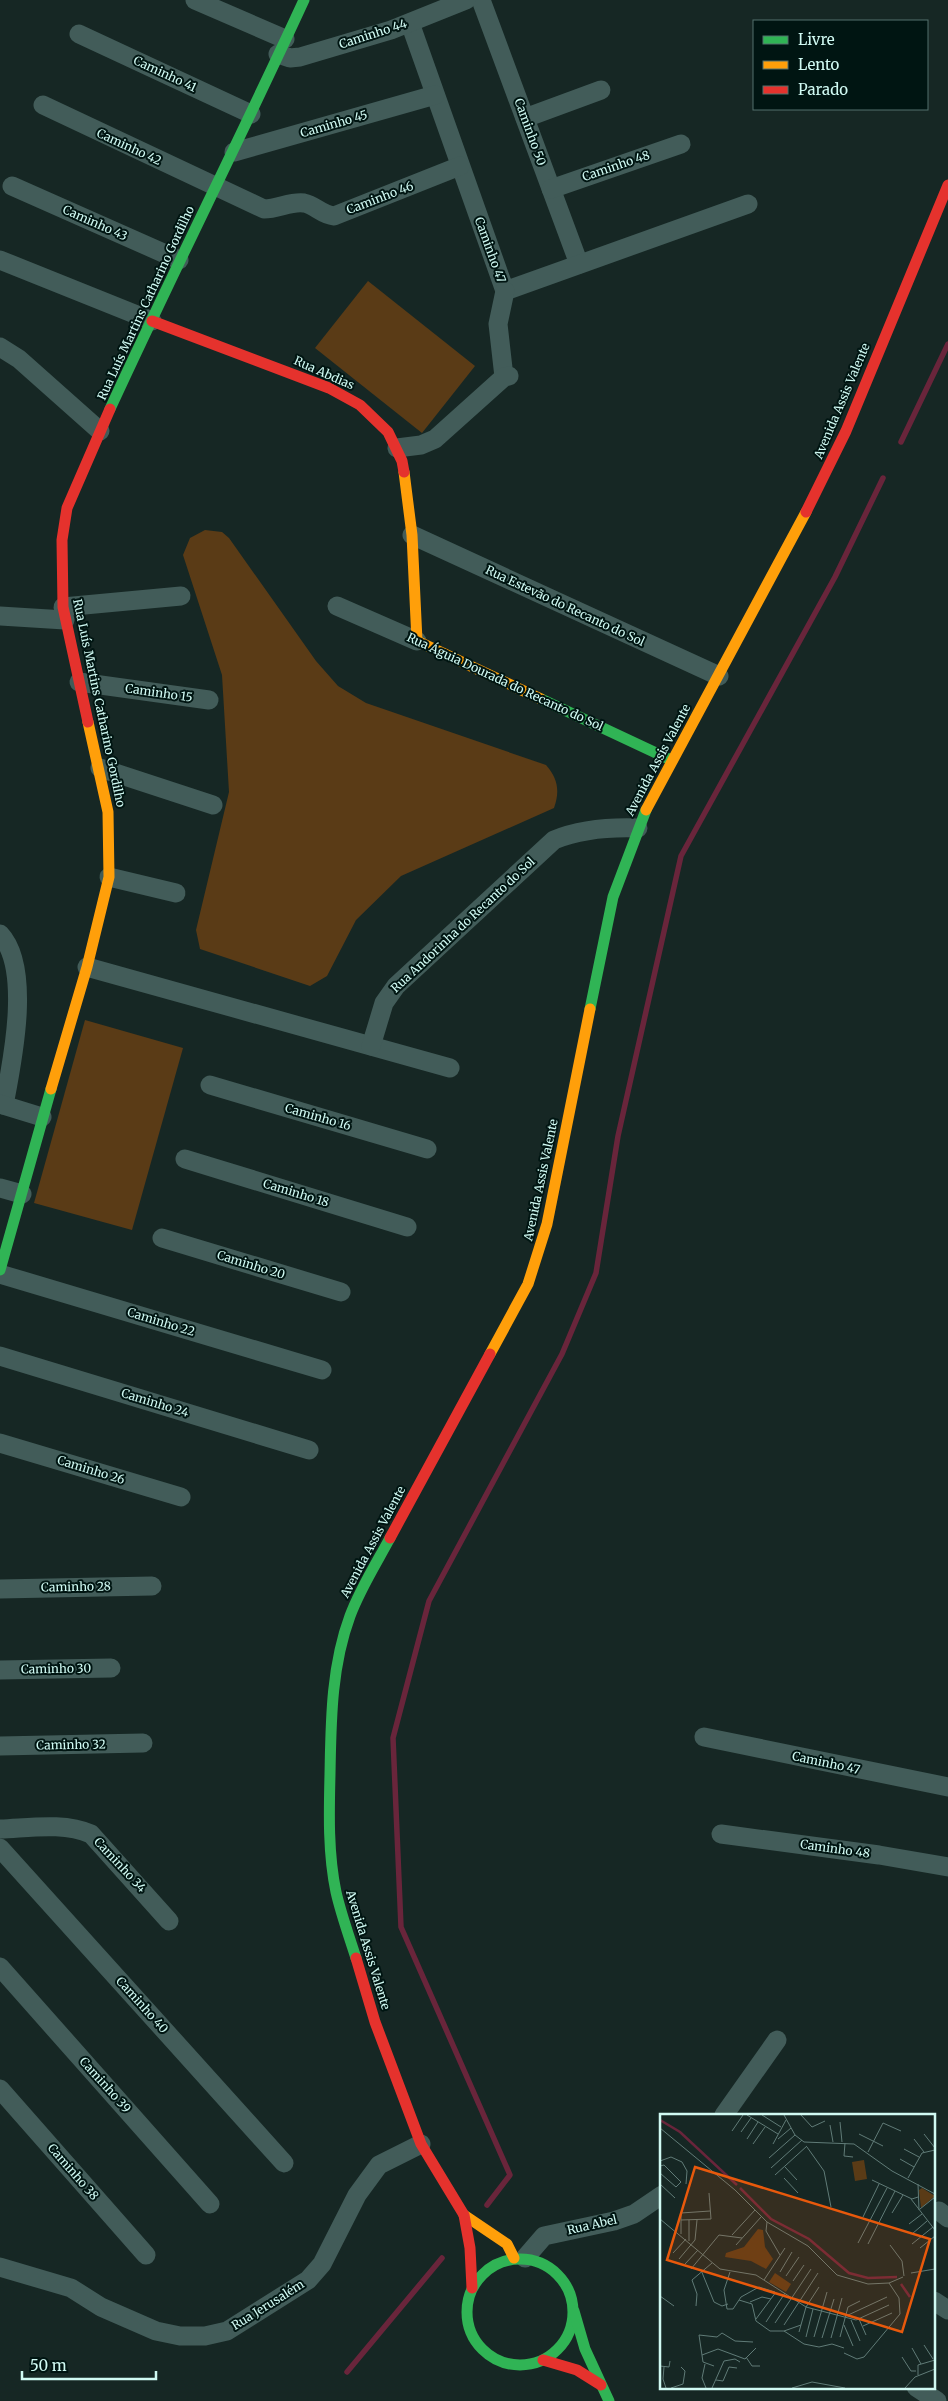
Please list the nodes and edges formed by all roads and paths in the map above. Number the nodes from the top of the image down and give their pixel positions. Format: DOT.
graph roads {
  1 [pos="195,0"];
  2 [pos="304,0"];
  3 [pos="466,0"];
  4 [pos="481,0"];
  5 [pos="410,23"];
  6 [pos="79,34"];
  7 [pos="281,47"];
  8 [pos="601,90"];
  9 [pos="435,95"];
  10 [pos="43,105"];
  11 [pos="251,114"];
  12 [pos="525,118"];
  13 [pos="681,144"];
  14 [pos="234,152"];
  15 [pos="460,166"];
  16 [pos="948,185"];
  17 [pos="12,186"];
  18 [pos="216,188"];
  19 [pos="551,189"];
  20 [pos="748,204"];
  21 [pos="0,260"];
  22 [pos="179,260"];
  23 [pos="579,264"];
  24 [pos="505,291"];
  25 [pos="152,321"];
  26 [pos="1,350"];
  27 [pos="100,431"];
  28 [pos="397,448"];
  29 [pos="412,535"];
  30 [pos="181,596"];
  31 [pos="337,606"];
  32 [pos="64,614"];
  33 [pos="0,616"];
  34 [pos="417,641"];
  35 [pos="719,676"];
  36 [pos="79,682"];
  37 [pos="209,700"];
  38 [pos="672,760"];
  39 [pos="100,768"];
  40 [pos="213,805"];
  41 [pos="638,828"];
  42 [pos="109,876"];
  43 [pos="176,893"];
  44 [pos="0,934"];
  45 [pos="87,968"];
  46 [pos="371,1046"];
  47 [pos="450,1068"];
  48 [pos="210,1085"];
  49 [pos="2,1105"];
  50 [pos="42,1117"];
  51 [pos="427,1149"];
  52 [pos="185,1159"];
  53 [pos="0,1188"];
  54 [pos="22,1194"];
  55 [pos="407,1227"];
  56 [pos="162,1238"];
  57 [pos="0,1272"];
  58 [pos="341,1292"];
  59 [pos="0,1356"];
  60 [pos="322,1370"];
  61 [pos="0,1443"];
  62 [pos="309,1450"];
  63 [pos="181,1497"];
  64 [pos="152,1586"];
  65 [pos="0,1589"];
  66 [pos="111,1668"];
  67 [pos="0,1670"];
  68 [pos="704,1737"];
  69 [pos="143,1743"];
  70 [pos="0,1746"];
  71 [pos="948,1787"];
  72 [pos="0,1829"];
  73 [pos="721,1834"];
  74 [pos="0,1848"];
  75 [pos="948,1867"];
  76 [pos="169,1921"];
  77 [pos="0,1967"];
  78 [pos="777,2040"];
  79 [pos="0,2089"];
  80 [pos="725,2114"];
  81 [pos="421,2144"];
  82 [pos="284,2163"];
  83 [pos="660,2196"];
  84 [pos="210,2204"];
  85 [pos="464,2216"];
  86 [pos="146,2254"];
  87 [pos="519,2258"];
  88 [pos="0,2267"];
  89 [pos="472,2288"];
  90 [pos="936,2302"];
  91 [pos="573,2308"];
  92 [pos="948,2310"];
  93 [pos="543,2360"];
  94 [pos="601,2385"];
  95 [pos="918,2388"];
  96 [pos="609,2401"];
  97 [pos="937,2401"];
  1 -- 7 [label="street"];
  2 -- 7 [label="main road, Rua Luís Martins Catharino Gordilho"];
  3 -- 5 [label="street, Caminho 44"];
  4 -- 12 [label="street, Caminho 50"];
  5 -- 7 [label="street, Caminho 44"];
  5 -- 9 [label="street, Caminho 47"];
  6 -- 11 [label="street, Caminho 41"];
  7 -- 11 [label="main road, Rua Luís Martins Catharino Gordilho"];
  8 -- 12 [label="street"];
  9 -- 14 [label="street, Caminho 45"];
  9 -- 15 [label="street, Caminho 47"];
  10 -- 18 [label="street, Caminho 42"];
  11 -- 14 [label="main road, Rua Luís Martins Catharino Gordilho"];
  12 -- 19 [label="street, Caminho 50"];
  13 -- 19 [label="street, Caminho 48"];
  14 -- 18 [label="main road, Rua Luís Martins Catharino Gordilho"];
  15 -- 18 [label="street, Caminho 46"];
  15 -- 24 [label="street, Caminho 47"];
  16 -- 35 [label="main road, Avenida Assis Valente"];
  17 -- 22 [label="street, Caminho 43"];
  18 -- 22 [label="main road, Rua Luís Martins Catharino Gordilho"];
  19 -- 23 [label="street, Caminho 50"];
  20 -- 23 [label="street, Caminho 47"];
  21 -- 25 [label="street"];
  22 -- 25 [label="main road, Rua Luís Martins Catharino Gordilho"];
  23 -- 24 [label="street, Caminho 47"];
  24 -- 28 [label="street"];
  25 -- 27 [label="main road, Rua Luís Martins Catharino Gordilho"];
  25 -- 28 [label="main road, Rua Abdias"];
  26 -- 27 [label="street"];
  27 -- 32 [label="main road, Rua Luís Martins Catharino Gordilho"];
  28 -- 29 [label="main road, Rua Abdias"];
  29 -- 34 [label="main road, Rua Abdias"];
  29 -- 35 [label="street, Rua Estevão do Recanto do Sol"];
  30 -- 32 [label="street"];
  31 -- 34 [label="street, Rua Águia Dourada do Recanto do Sol"];
  32 -- 33 [label="street"];
  32 -- 36 [label="main road, Rua Luís Martins Catharino Gordilho"];
  34 -- 38 [label="main road, Rua Águia Dourada do Recanto do Sol"];
  35 -- 38 [label="main road, Avenida Assis Valente"];
  36 -- 37 [label="street, Caminho 15"];
  36 -- 39 [label="main road, Rua Luís Martins Catharino Gordilho"];
  38 -- 41 [label="main road, Avenida Assis Valente"];
  39 -- 40 [label="street"];
  39 -- 42 [label="main road, Rua Luís Martins Catharino Gordilho"];
  41 -- 46 [label="street, Rua Andorinha do Recanto do Sol"];
  41 -- 81 [label="main road, Avenida Assis Valente"];
  42 -- 43 [label="street"];
  42 -- 45 [label="main road, Rua Luís Martins Catharino Gordilho"];
  44 -- 49 [label="street"];
  45 -- 46 [label="street"];
  45 -- 50 [label="main road, Rua Luís Martins Catharino Gordilho"];
  46 -- 47 [label="street"];
  48 -- 51 [label="street, Caminho 16"];
  49 -- 50 [label="street"];
  50 -- 54 [label="main road, Rua Luís Martins Catharino Gordilho"];
  52 -- 55 [label="street, Caminho 18"];
  53 -- 54 [label="street"];
  54 -- 57 [label="main road, Rua Luís Martins Catharino Gordilho"];
  56 -- 58 [label="street, Caminho 20"];
  57 -- 60 [label="street, Caminho 22"];
  59 -- 62 [label="street, Caminho 24"];
  61 -- 63 [label="street, Caminho 26"];
  64 -- 65 [label="street, Caminho 28"];
  66 -- 67 [label="street, Caminho 30"];
  68 -- 71 [label="street, Caminho 47"];
  69 -- 70 [label="street, Caminho 32"];
  72 -- 76 [label="street, Caminho 34"];
  73 -- 75 [label="street, Caminho 48"];
  74 -- 82 [label="street, Caminho 40"];
  77 -- 84 [label="street, Caminho 39"];
  78 -- 80 [label="street"];
  79 -- 86 [label="street, Caminho 38"];
  81 -- 85 [label="main road, Avenida Assis Valente"];
  81 -- 88 [label="street, Rua Jerusalém"];
  83 -- 87 [label="street, Rua Abel"];
  85 -- 87 [label="main road, Avenida Assis Valente"];
  85 -- 89 [label="main road, Avenida Assis Valente"];
  87 -- 89 [label="main road"];
  87 -- 91 [label="main road"];
  89 -- 93 [label="main road"];
  90 -- 92 [label="street"];
  91 -- 93 [label="main road"];
  91 -- 94 [label="main road"];
  93 -- 94 [label="main road"];
  94 -- 96 [label="main road"];
  95 -- 97 [label="street"];
}
